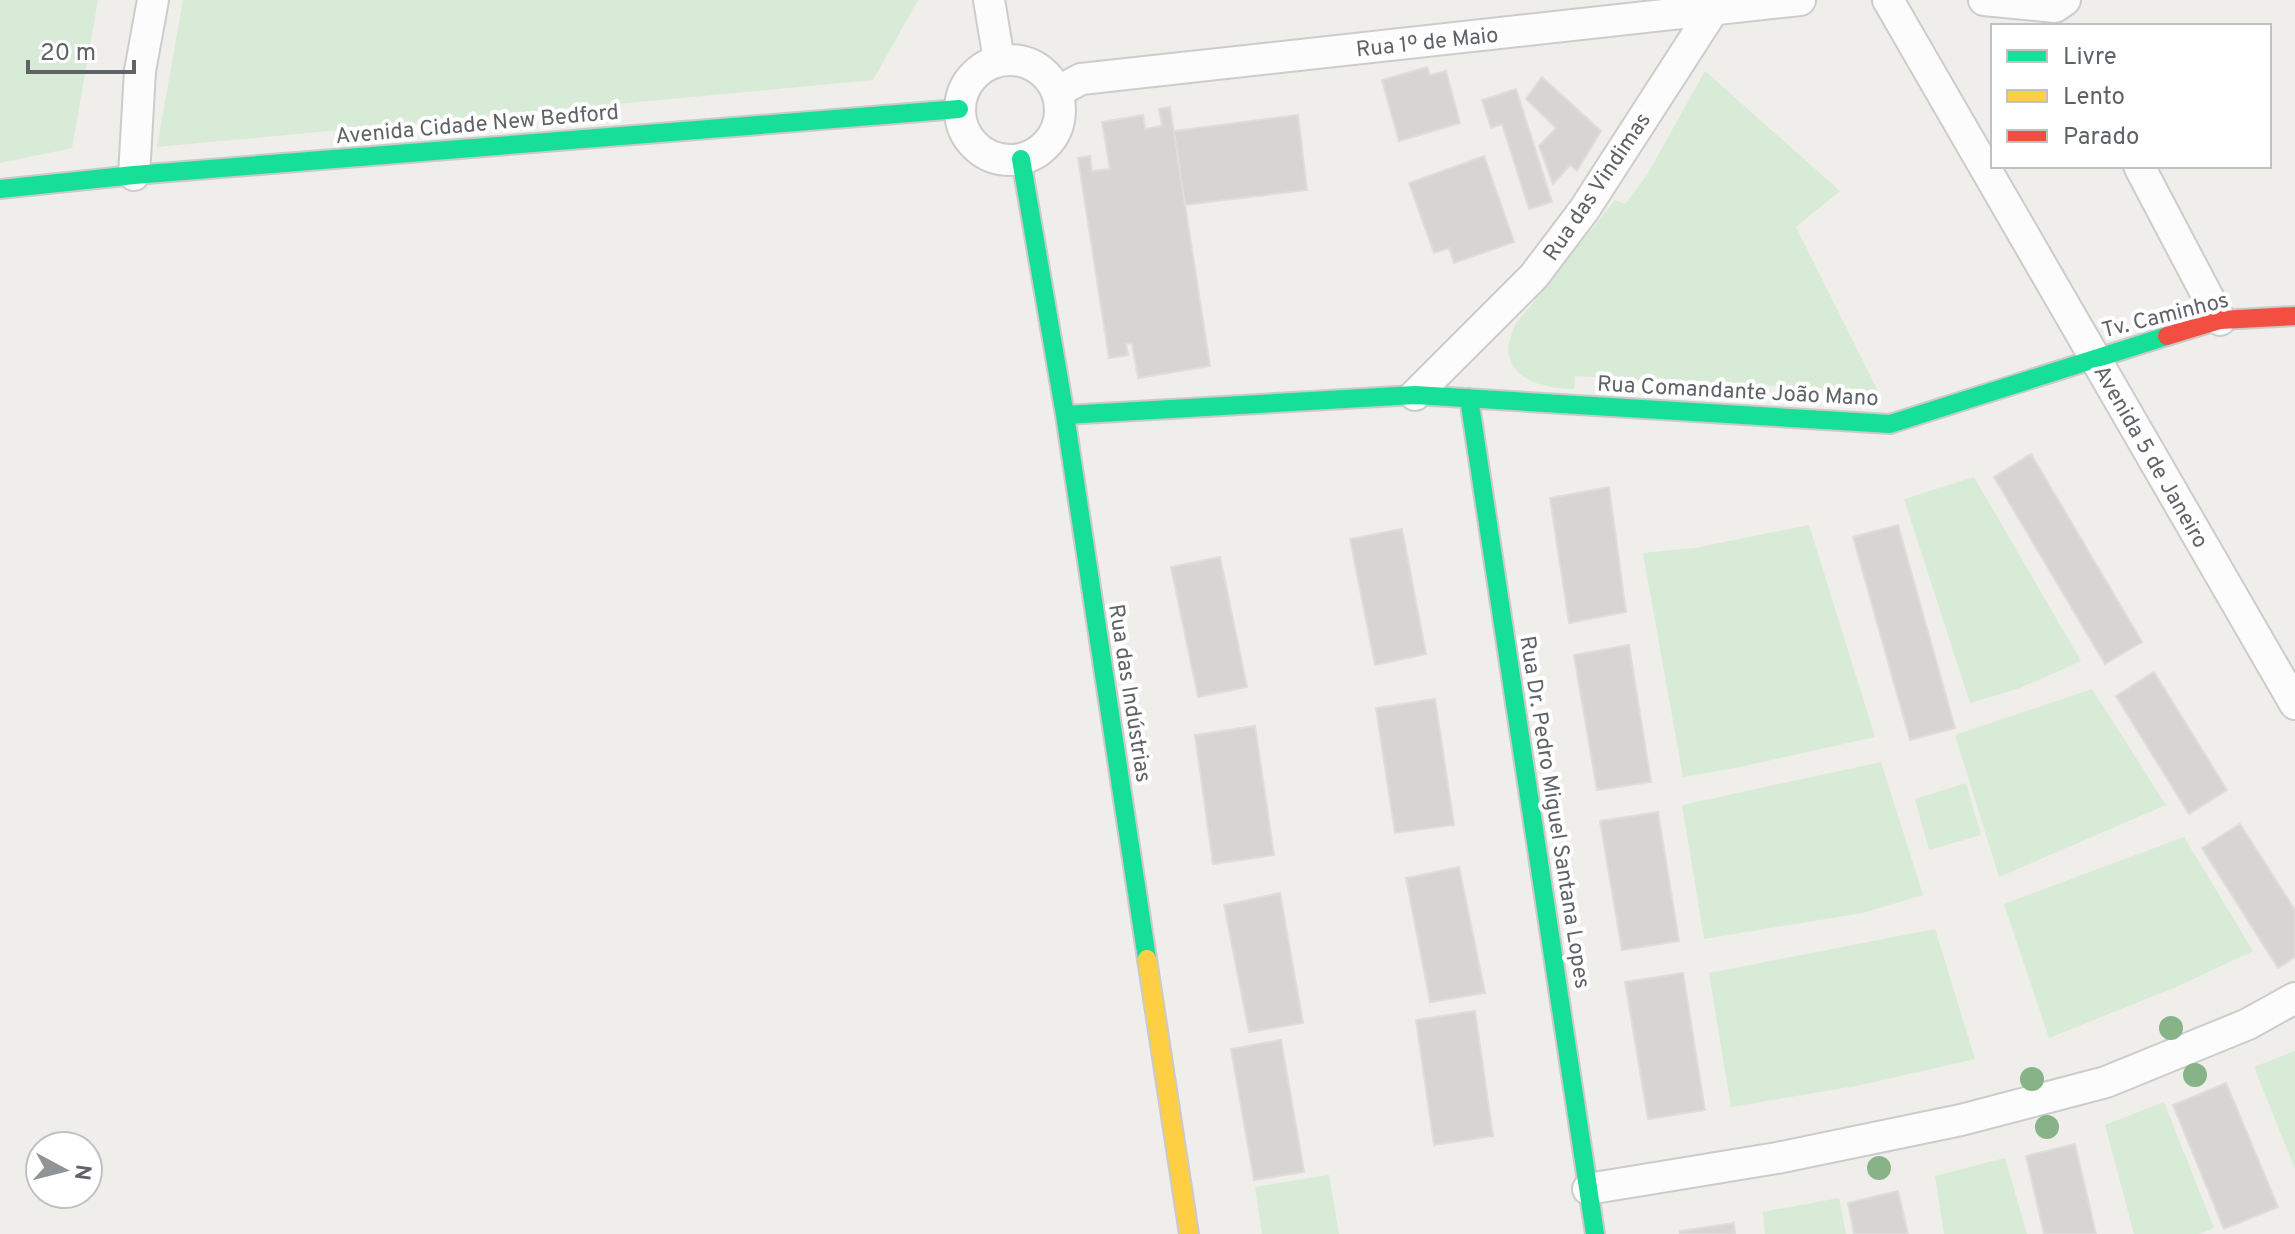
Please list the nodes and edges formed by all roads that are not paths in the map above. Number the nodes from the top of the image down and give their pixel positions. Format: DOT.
graph roads {
  1 [pos="153,0"];
  2 [pos="989,0"];
  3 [pos="1800,0"];
  4 [pos="1888,0"];
  5 [pos="1984,0"];
  6 [pos="1719,5"];
  7 [pos="2062,11"];
  8 [pos="999,60"];
  9 [pos="1057,92"];
  10 [pos="959,109"];
  11 [pos="1021,159"];
  12 [pos="2140,168"];
  13 [pos="134,175"];
  14 [pos="0,189"];
  15 [pos="2295,316"];
  16 [pos="2220,320"];
  17 [pos="2095,357"];
  18 [pos="1415,395"];
  19 [pos="1469,398"];
  20 [pos="1065,415"];
  21 [pos="2295,704"];
  22 [pos="2295,998"];
  23 [pos="1588,1189"];
  24 [pos="1189,1234"];
  25 [pos="1595,1234"];
  1 -- 13 [label="street"];
  2 -- 8 [label="street"];
  3 -- 6 [label="street, Rua 1º de Maio"];
  4 -- 17 [label="street, Avenida 5 de Janeiro"];
  5 -- 7 [label="street"];
  6 -- 9 [label="street, Rua 1º de Maio"];
  6 -- 18 [label="street, Rua das Vindimas"];
  8 -- 9 [label="street"];
  8 -- 10 [label="street"];
  9 -- 11 [label="street"];
  10 -- 11 [label="street"];
  10 -- 13 [label="street, Avenida Cidade New Bedford"];
  11 -- 20 [label="street, Rua das Indústrias"];
  12 -- 16 [label="street"];
  13 -- 14 [label="street, Avenida Cidade New Bedford"];
  15 -- 16 [label="street, Tv. Caminhos"];
  16 -- 17 [label="street, Tv. Caminhos"];
  17 -- 19 [label="street, Rua Comandante João Mano"];
  17 -- 21 [label="street, Avenida 5 de Janeiro"];
  18 -- 19 [label="street, Rua Comandante João Mano"];
  18 -- 20 [label="street, Rua Comandante João Mano"];
  19 -- 23 [label="street, Rua Dr. Pedro Miguel Santana Lopes"];
  20 -- 24 [label="street, Rua das Indústrias"];
  22 -- 23 [label="street"];
  23 -- 25 [label="street, Rua Dr. Pedro Miguel Santana Lopes"];
}
